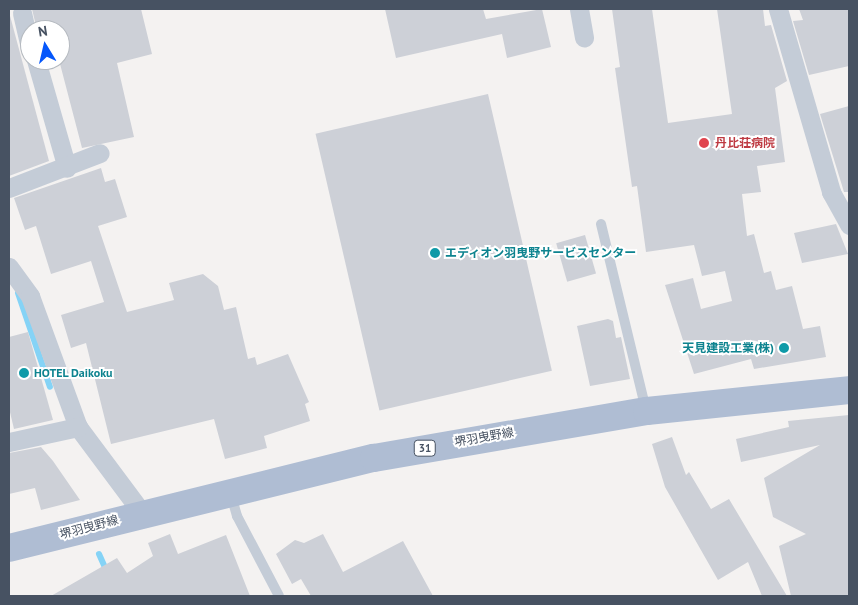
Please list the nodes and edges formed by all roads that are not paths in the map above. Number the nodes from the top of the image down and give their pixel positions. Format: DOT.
graph roads {
  1 [pos="580,9"];
  2 [pos="778,9"];
  3 [pos="22,13"];
  4 [pos="24,20"];
  5 [pos="584,38"];
  6 [pos="39,70"];
  7 [pos="100,153"];
  8 [pos="67,168"];
  9 [pos="9,188"];
  10 [pos="845,206"];
  11 [pos="601,224"];
  12 [pos="849,225"];
  13 [pos="9,267"];
  14 [pos="849,390"];
  15 [pos="647,411"];
  16 [pos="78,427"];
  17 [pos="9,442"];
  18 [pos="230,492"];
  19 [pos="142,513"];
  20 [pos="9,548"];
  21 [pos="279,596"];
  1 -- 5 [label="street"];
  2 -- 10 [label="street"];
  3 -- 4 [label="street"];
  6 -- 8 [label="street"];
  7 -- 8 [label="street"];
  8 -- 9 [label="street"];
  10 -- 12 [label="street"];
  11 -- 15 [label="lane"];
  13 -- 16 [label="street"];
  14 -- 15 [label="main road, 堺羽曳野線 / 31"];
  15 -- 18 [label="main road, 堺羽曳野線 / 31"];
  16 -- 17 [label="street"];
  16 -- 19 [label="street"];
  18 -- 19 [label="main road, 堺羽曳野線 / 31"];
  18 -- 21 [label="lane"];
  19 -- 20 [label="main road, 堺羽曳野線 / 31"];
}
